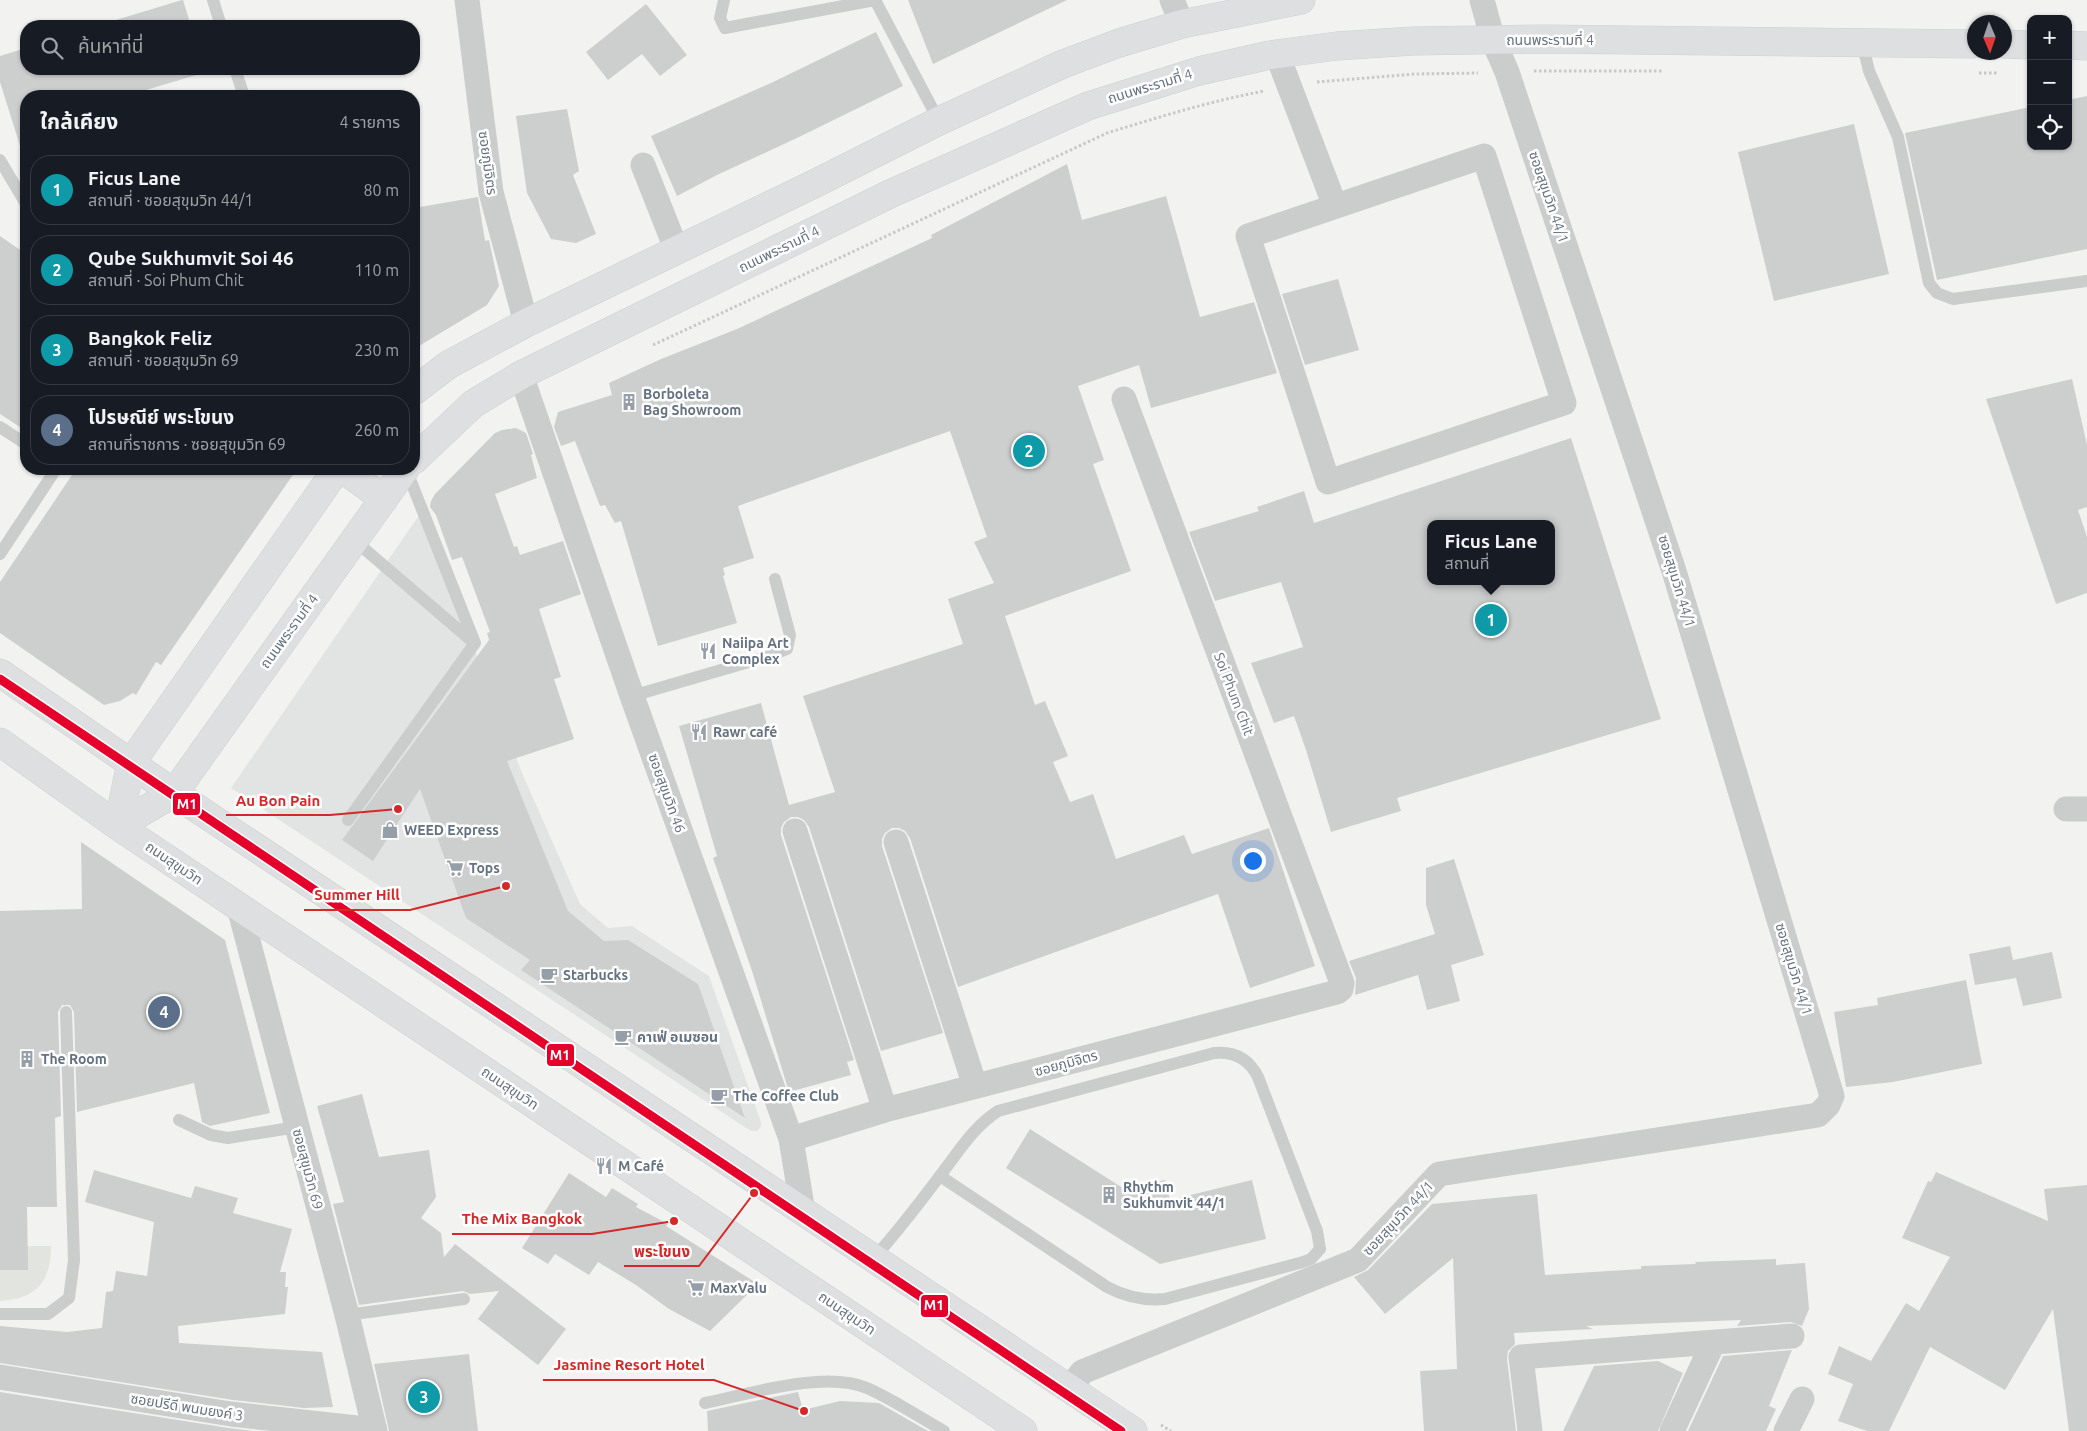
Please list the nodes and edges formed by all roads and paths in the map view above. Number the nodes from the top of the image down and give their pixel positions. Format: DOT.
graph roads {
  1 [pos="213,0"];
  2 [pos="467,0"];
  3 [pos="724,0"];
  4 [pos="875,0"];
  5 [pos="1301,0"];
  6 [pos="1482,0"];
  7 [pos="1177,12"];
  8 [pos="219,20"];
  9 [pos="1494,40"];
  10 [pos="1862,42"];
  11 [pos="1967,44"];
  12 [pos="2012,44"];
  13 [pos="2027,44"];
  14 [pos="2072,45"];
  15 [pos="2087,46"];
  16 [pos="1277,54"];
  17 [pos="1672,71"];
  18 [pos="1507,72"];
  19 [pos="1974,73"];
  20 [pos="2002,73"];
  21 [pos="237,75"];
  22 [pos="1289,86"];
  23 [pos="242,90"];
  24 [pos="939,121"];
  25 [pos="0,160"];
  26 [pos="643,165"];
  27 [pos="20,194"];
  28 [pos="1335,206"];
  29 [pos="677,251"];
  30 [pos="2087,281"];
  31 [pos="526,323"];
  32 [pos="645,348"];
  33 [pos="522,375"];
  34 [pos="420,386"];
  35 [pos="1124,400"];
  36 [pos="0,427"];
  37 [pos="20,440"];
  38 [pos="420,454"];
  39 [pos="52,475"];
  40 [pos="333,475"];
  41 [pos="351,475"];
  42 [pos="402,475"];
  43 [pos="408,475"];
  44 [pos="384,499"];
  45 [pos="354,540"];
  46 [pos="0,554"];
  47 [pos="775,579"];
  48 [pos="475,643"];
  49 [pos="0,673"];
  50 [pos="632,696"];
  51 [pos="0,742"];
  52 [pos="131,763"];
  53 [pos="174,793"];
  54 [pos="348,820"];
  55 [pos="118,826"];
  56 [pos="795,831"];
  57 [pos="896,842"];
  58 [pos="239,907"];
  59 [pos="1341,989"];
  60 [pos="66,1012"];
  61 [pos="975,1086"];
  62 [pos="885,1110"];
  63 [pos="179,1120"];
  64 [pos="297,1127"];
  65 [pos="791,1139"];
  66 [pos="940,1176"];
  67 [pos="803,1212"];
  68 [pos="874,1258"];
  69 [pos="464,1299"];
  70 [pos="0,1314"];
  71 [pos="346,1315"];
  72 [pos="1792,1336"];
  73 [pos="1713,1343"];
  74 [pos="0,1377"];
  75 [pos="1070,1388"];
  76 [pos="1802,1399"];
  77 [pos="706,1403"];
  78 [pos="1144,1426"];
  79 [pos="1021,1430"];
  80 [pos="375,1431"];
  81 [pos="944,1431"];
  82 [pos="1171,1431"];
  83 [pos="1530,1431"];
  84 [pos="1672,1431"];
  85 [pos="1786,1431"];
  1 -- 8 [label="lane"];
  2 -- 31 [label="street, ซอยภูมิจิตร"];
  3 -- 4 [label="lane"];
  4 -- 24 [label="lane"];
  5 -- 7 [label="main road"];
  6 -- 9 [label="street, ซอยสุขุมวิท 44/1"];
  7 -- 24 [label="main road"];
  9 -- 10 [label="main road, ถนนพระรามที่ 4"];
  9 -- 16 [label="main road, ถนนพระรามที่ 4"];
  9 -- 18 [label="street, ซอยสุขุมวิท 44/1"];
  10 -- 11 [label="main road, ถนนพระรามที่ 4"];
  10 -- 30 [label="lane"];
  12 -- 13 [label="main road"];
  14 -- 15 [label="main road"];
  16 -- 22 [label="street"];
  16 -- 33 [label="main road, ถนนพระรามที่ 4"];
  17 -- 18 [label="path"];
  18 -- 22 [label="path"];
  18 -- 75 [label="street, ซอยสุขุมวิท 44/1"];
  19 -- 20 [label="path"];
  21 -- 23 [label="lane"];
  22 -- 28 [label="street"];
  22 -- 32 [label="path"];
  24 -- 29 [label="main road"];
  25 -- 27 [label="lane"];
  26 -- 29 [label="street"];
  28 -- 28 [label="street"];
  29 -- 31 [label="main road"];
  31 -- 34 [label="main road"];
  33 -- 38 [label="main road, ถนนพระรามที่ 4"];
  33 -- 50 [label="street, ซอยสุขุมวิท 46"];
  35 -- 59 [label="street, Soi Phum Chit"];
  36 -- 37 [label="lane"];
  39 -- 46 [label="lane"];
  40 -- 52 [label="main road"];
  41 -- 44 [label="main road"];
  42 -- 44 [label="main road, ถนนพระรามที่ 4"];
  43 -- 48 [label="lane"];
  44 -- 45 [label="main road, ถนนพระรามที่ 4"];
  45 -- 48 [label="lane"];
  45 -- 53 [label="main road, ถนนพระรามที่ 4"];
  47 -- 50 [label="lane"];
  48 -- 54 [label="lane"];
  49 -- 52 [label="main road"];
  50 -- 65 [label="street, ซอยสุขุมวิท 46"];
  51 -- 55 [label="main road, ถนนสุขุมวิท"];
  52 -- 53 [label="main road"];
  52 -- 55 [label="main road"];
  53 -- 55 [label="main road"];
  53 -- 67 [label="main road"];
  55 -- 58 [label="main road, ถนนสุขุมวิท"];
  56 -- 62 [label="street"];
  57 -- 61 [label="street"];
  58 -- 64 [label="street, ซอยสุขุมวิท 69"];
  58 -- 79 [label="main road, ถนนสุขุมวิท"];
  59 -- 61 [label="street, ซอยภูมิจิตร"];
  60 -- 70 [label="lane"];
  61 -- 62 [label="street, ซอยภูมิจิตร"];
  62 -- 65 [label="street, ซอยภูมิจิตร"];
  63 -- 64 [label="lane"];
  64 -- 71 [label="street, ซอยสุขุมวิท 69"];
  65 -- 67 [label="street, ซอยสุขุมวิท 46"];
  66 -- 66 [label="lane"];
  66 -- 68 [label="lane"];
  67 -- 68 [label="main road"];
  68 -- 75 [label="main road"];
  69 -- 71 [label="lane"];
  71 -- 80 [label="street, ซอยสุขุมวิท 69"];
  72 -- 73 [label="street"];
  73 -- 83 [label="street"];
  73 -- 84 [label="street"];
  74 -- 80 [label="street, ซอยปรีดี พนมยงค์ 3"];
  75 -- 78 [label="main road"];
  76 -- 85 [label="street"];
  77 -- 81 [label="lane"];
  78 -- 82 [label="path"];
}
